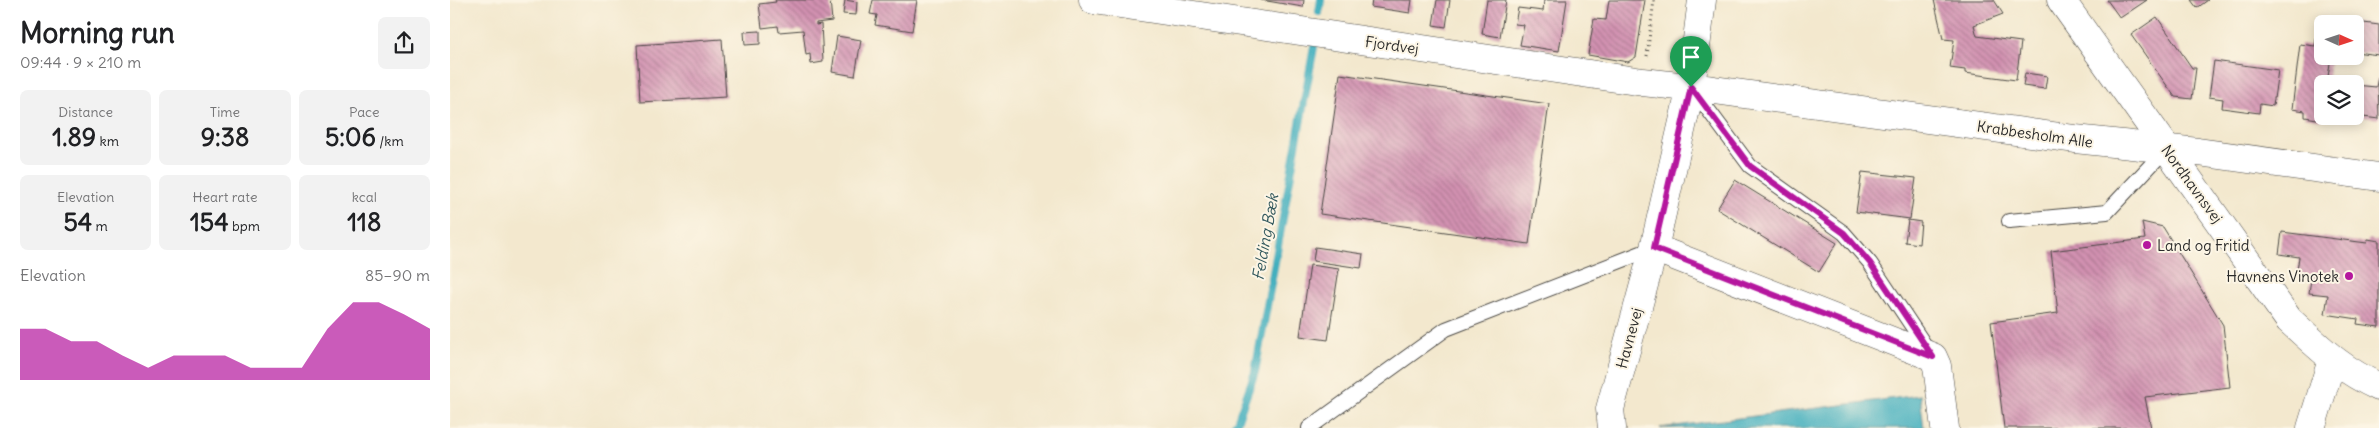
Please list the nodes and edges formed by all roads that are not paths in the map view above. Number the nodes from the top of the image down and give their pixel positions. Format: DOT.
graph roads {
  1 [pos="1093,0"];
  2 [pos="1702,0"];
  3 [pos="2061,0"];
  4 [pos="1226,10"];
  5 [pos="1691,87"];
  6 [pos="2166,149"];
  7 [pos="2379,177"];
  8 [pos="2009,221"];
  9 [pos="1654,248"];
  10 [pos="1933,357"];
  11 [pos="2332,360"];
  12 [pos="2379,387"];
  13 [pos="1309,428"];
  14 [pos="1612,428"];
  15 [pos="1945,428"];
  16 [pos="2311,428"];
  1 -- 4 [label="street, Fjordvej"];
  2 -- 5 [label="street, Havnevej"];
  3 -- 6 [label="street, Nordhavnsvej"];
  4 -- 5 [label="street, Fjordvej"];
  5 -- 6 [label="street, Krabbesholm Alle"];
  5 -- 9 [label="street, Havnevej"];
  5 -- 10 [label="lane"];
  6 -- 7 [label="street, Krabbesholm Alle"];
  6 -- 8 [label="lane"];
  6 -- 11 [label="street, Nordhavnsvej"];
  9 -- 10 [label="street"];
  9 -- 13 [label="lane"];
  9 -- 14 [label="street, Havnevej"];
  10 -- 15 [label="street"];
  11 -- 12 [label="street, Nordhavnsvej"];
  11 -- 16 [label="street"];
}
